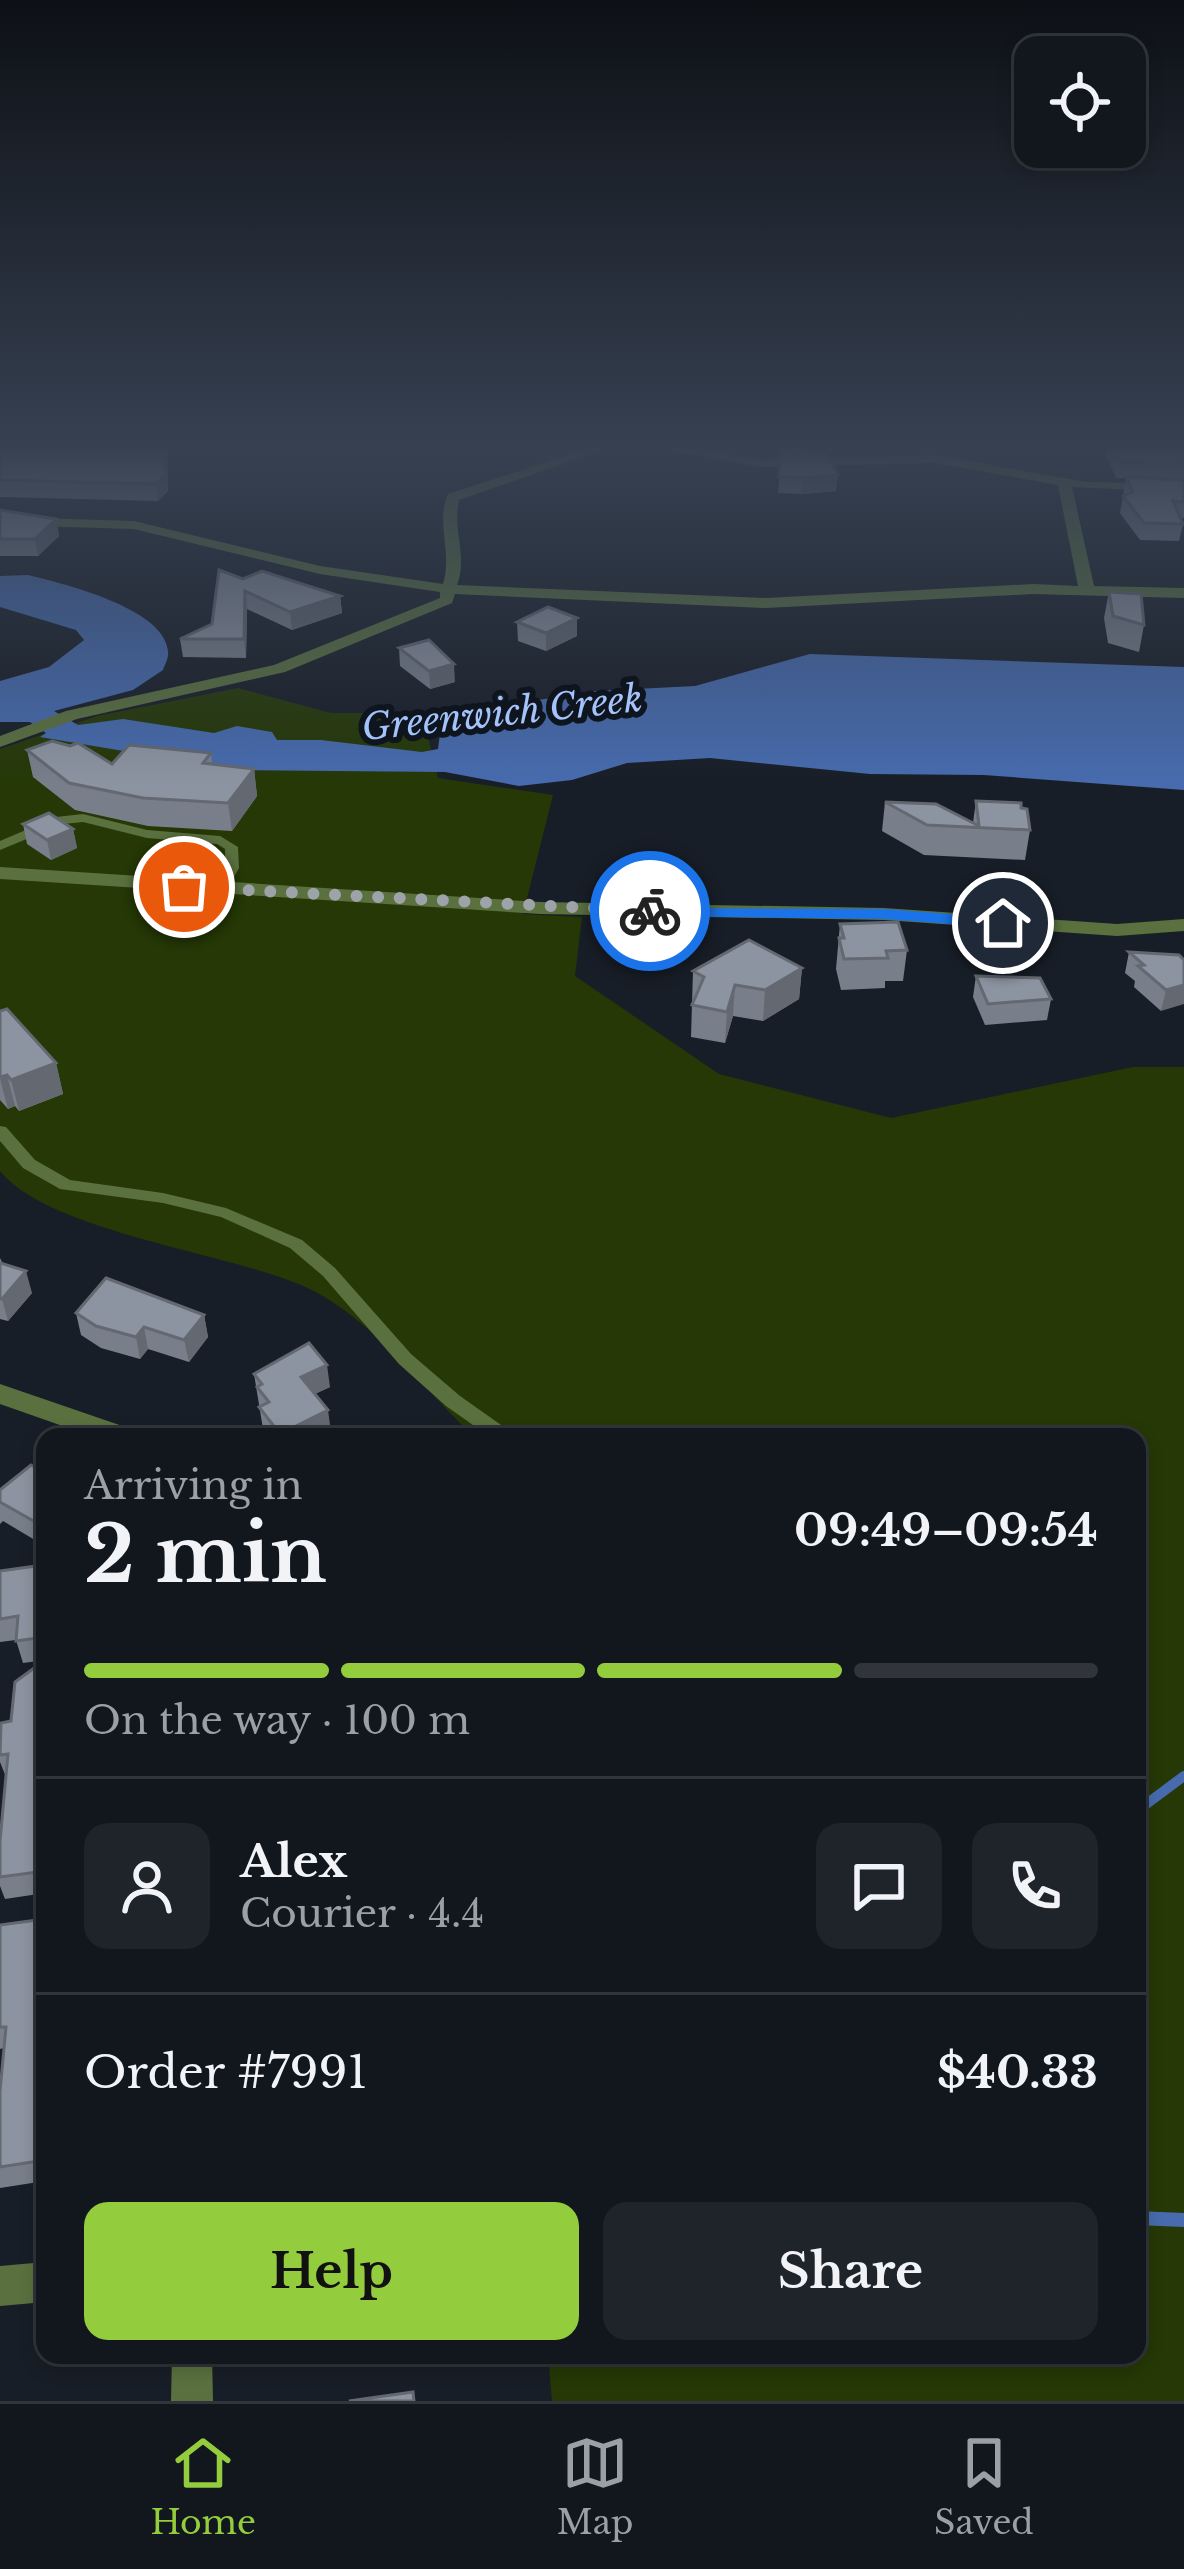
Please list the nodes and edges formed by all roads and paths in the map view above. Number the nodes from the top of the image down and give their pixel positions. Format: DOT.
graph roads {
  1 [pos="284,561"];
  2 [pos="457,561"];
  3 [pos="1081,561"];
  4 [pos="448,589"];
  5 [pos="1087,590"];
  6 [pos="1184,592"];
  7 [pos="0,742"];
  8 [pos="0,846"];
  9 [pos="0,873"];
  10 [pos="220,890"];
  11 [pos="1184,925"];
  12 [pos="0,1132"];
  13 [pos="0,1394"];
  14 [pos="98,1428"];
  15 [pos="491,1428"];
  16 [pos="36,2283"];
  17 [pos="0,2286"];
  18 [pos="191,2364"];
  19 [pos="192,2401"];
  1 -- 4 [label="street"];
  2 -- 4 [label="street"];
  3 -- 5 [label="street"];
  4 -- 5 [label="street"];
  4 -- 7 [label="street"];
  5 -- 6 [label="street"];
  8 -- 10 [label="lane"];
  9 -- 10 [label="street"];
  10 -- 11 [label="street"];
  12 -- 15 [label="lane"];
  13 -- 14 [label="street"];
  16 -- 17 [label="street"];
  18 -- 19 [label="street"];
}
